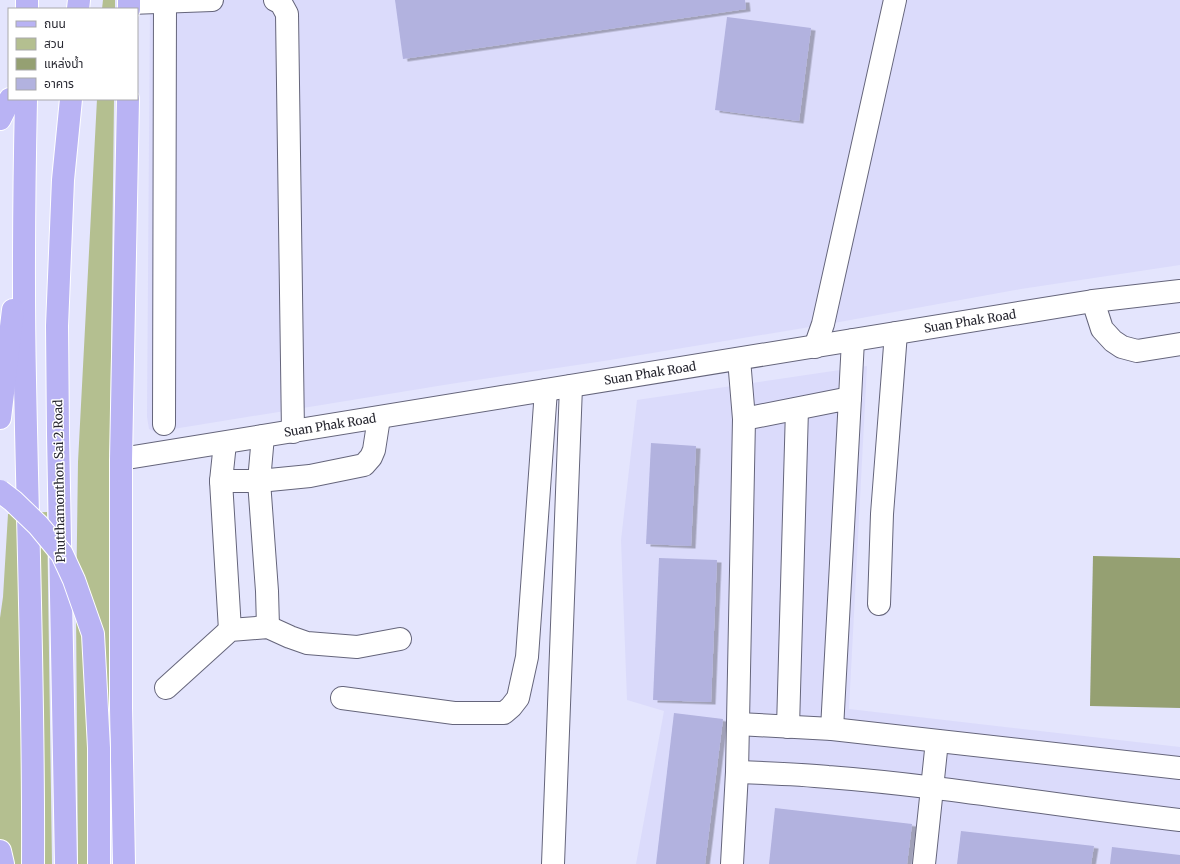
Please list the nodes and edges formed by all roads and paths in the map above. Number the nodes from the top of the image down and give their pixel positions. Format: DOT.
graph roads {
  1 [pos="212,0"];
  2 [pos="275,0"];
  3 [pos="895,0"];
  4 [pos="165,2"];
  5 [pos="129,4"];
  6 [pos="10,100"];
  7 [pos="26,100"];
  8 [pos="71,100"];
  9 [pos="128,100"];
  10 [pos="0,119"];
  11 [pos="24,230"];
  12 [pos="1180,290"];
  13 [pos="1094,301"];
  14 [pos="896,333"];
  15 [pos="853,340"];
  16 [pos="1180,344"];
  17 [pos="815,346"];
  18 [pos="739,359"];
  19 [pos="571,386"];
  20 [pos="546,390"];
  21 [pos="850,398"];
  22 [pos="797,408"];
  23 [pos="0,418"];
  24 [pos="379,418"];
  25 [pos="744,419"];
  26 [pos="164,424"];
  27 [pos="293,432"];
  28 [pos="263,436"];
  29 [pos="225,443"];
  30 [pos="121,459"];
  31 [pos="221,481"];
  32 [pos="259,481"];
  33 [pos="0,491"];
  34 [pos="879,604"];
  35 [pos="268,627"];
  36 [pos="230,630"];
  37 [pos="400,639"];
  38 [pos="166,688"];
  39 [pos="342,698"];
  40 [pos="738,724"];
  41 [pos="788,726"];
  42 [pos="832,729"];
  43 [pos="937,741"];
  44 [pos="1180,768"];
  45 [pos="737,772"];
  46 [pos="932,788"];
  47 [pos="1180,820"];
  48 [pos="0,851"];
  49 [pos="3,864"];
  50 [pos="33,864"];
  51 [pos="66,864"];
  52 [pos="99,864"];
  53 [pos="124,864"];
  54 [pos="553,864"];
  55 [pos="732,864"];
  56 [pos="924,864"];
  1 -- 4 [label="street"];
  2 -- 27 [label="street"];
  3 -- 17 [label="street"];
  4 -- 5 [label="street"];
  4 -- 26 [label="street"];
  6 -- 10 [label="main road"];
  7 -- 11 [label="main road"];
  8 -- 51 [label="main road, Phutthamonthon Sai 2 Road"];
  9 -- 30 [label="main road"];
  11 -- 23 [label="main road"];
  11 -- 50 [label="main road"];
  12 -- 13 [label="street, Suan Phak Road"];
  13 -- 14 [label="street, Suan Phak Road"];
  13 -- 16 [label="street"];
  14 -- 15 [label="street, Suan Phak Road"];
  14 -- 34 [label="street"];
  15 -- 17 [label="street, Suan Phak Road"];
  15 -- 21 [label="street"];
  17 -- 18 [label="street, Suan Phak Road"];
  18 -- 19 [label="street, Suan Phak Road"];
  18 -- 25 [label="street"];
  19 -- 20 [label="street, Suan Phak Road"];
  19 -- 54 [label="street"];
  20 -- 24 [label="street, Suan Phak Road"];
  20 -- 39 [label="street"];
  21 -- 22 [label="street"];
  21 -- 42 [label="street"];
  22 -- 25 [label="street"];
  22 -- 41 [label="street"];
  24 -- 27 [label="street, Suan Phak Road"];
  24 -- 32 [label="street"];
  25 -- 40 [label="street"];
  27 -- 28 [label="street, Suan Phak Road"];
  28 -- 29 [label="street, Suan Phak Road"];
  28 -- 32 [label="street"];
  29 -- 30 [label="street, Suan Phak Road"];
  29 -- 31 [label="street"];
  30 -- 53 [label="main road"];
  31 -- 32 [label="street"];
  31 -- 36 [label="street"];
  32 -- 35 [label="street"];
  33 -- 52 [label="main road, bridge"];
  35 -- 36 [label="street"];
  35 -- 37 [label="street"];
  36 -- 38 [label="street"];
  40 -- 41 [label="street"];
  40 -- 45 [label="street"];
  41 -- 42 [label="street"];
  42 -- 43 [label="street"];
  43 -- 44 [label="street"];
  43 -- 46 [label="street"];
  45 -- 46 [label="street"];
  45 -- 55 [label="street"];
  46 -- 47 [label="street"];
  46 -- 56 [label="street"];
  48 -- 49 [label="main road"];
}
